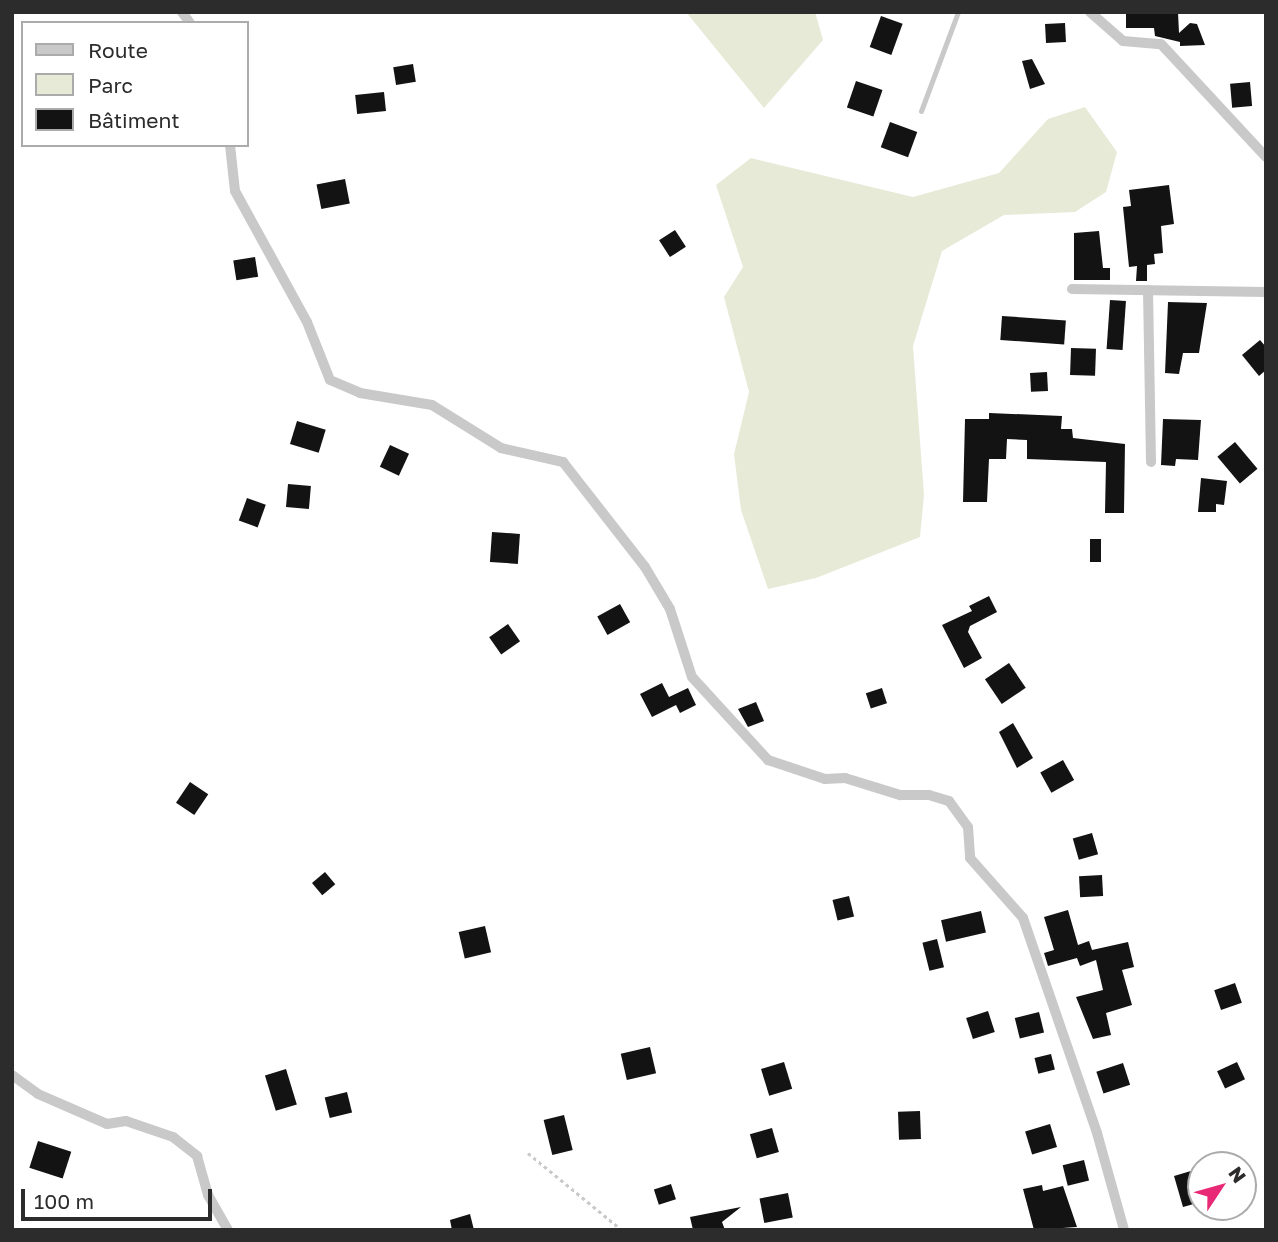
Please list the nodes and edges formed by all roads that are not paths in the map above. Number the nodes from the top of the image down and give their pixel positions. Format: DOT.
graph roads {
  1 [pos="958,12"];
  2 [pos="1090,12"];
  3 [pos="921,111"];
  4 [pos="230,147"];
  5 [pos="1266,157"];
  6 [pos="1072,289"];
  7 [pos="1148,290"];
  8 [pos="1266,292"];
  9 [pos="1151,462"];
  10 [pos="12,1075"];
  11 [pos="228,1230"];
  12 [pos="1124,1230"];
  1 -- 3 [label="lane"];
  2 -- 5 [label="street"];
  4 -- 12 [label="street"];
  6 -- 7 [label="street"];
  7 -- 8 [label="street"];
  7 -- 9 [label="street"];
  10 -- 11 [label="street"];
}
